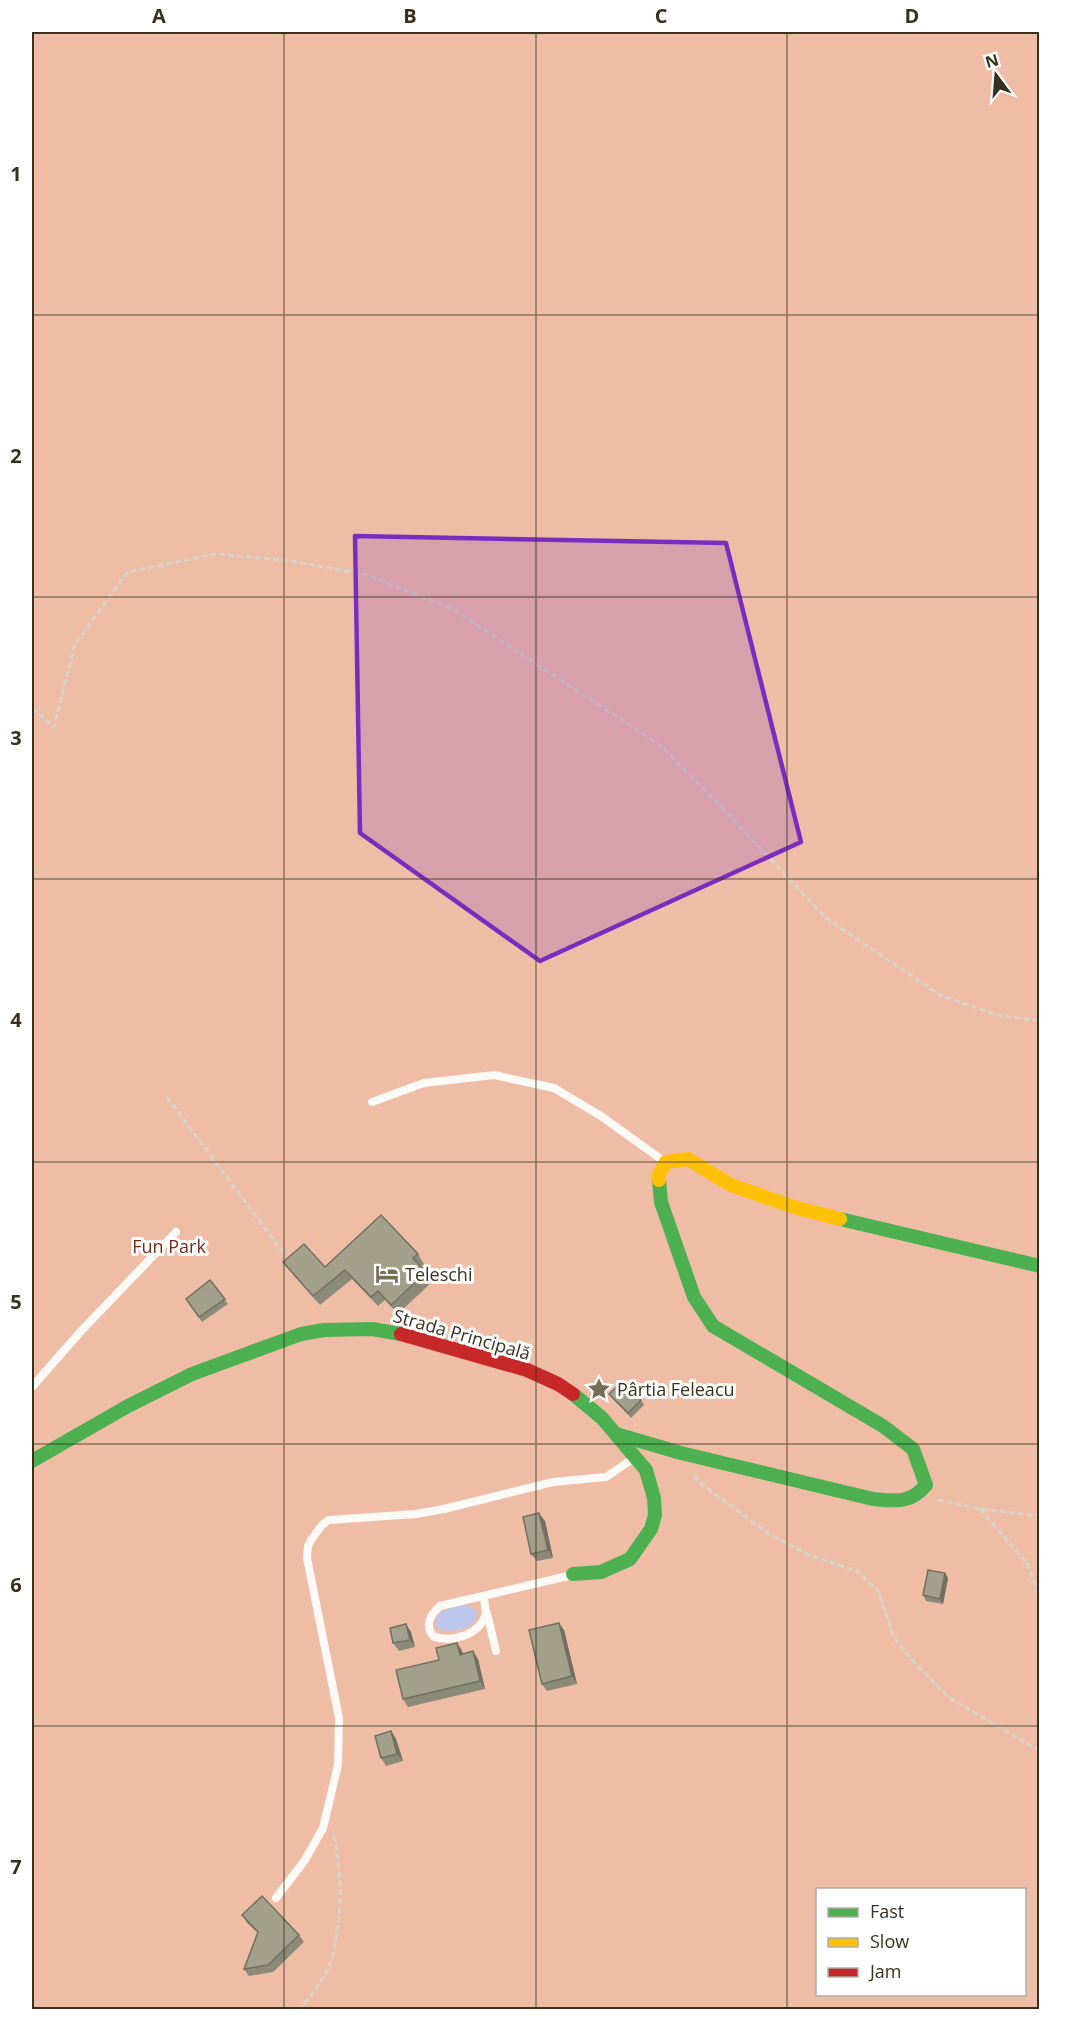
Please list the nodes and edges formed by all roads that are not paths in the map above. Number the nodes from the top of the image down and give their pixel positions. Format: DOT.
graph roads {
  1 [pos="372,1102"];
  2 [pos="666,1162"];
  3 [pos="176,1232"];
  4 [pos="1040,1266"];
  5 [pos="32,1387"];
  6 [pos="616,1434"];
  7 [pos="636,1457"];
  8 [pos="32,1461"];
  9 [pos="573,1574"];
  10 [pos="484,1597"];
  11 [pos="486,1608"];
  12 [pos="496,1651"];
  13 [pos="276,1898"];
  1 -- 2 [label="lane"];
  2 -- 4 [label="street"];
  2 -- 6 [label="street"];
  3 -- 5 [label="lane"];
  6 -- 7 [label="street, Strada Principală"];
  6 -- 8 [label="street, Strada Principală"];
  7 -- 9 [label="street, Strada Principală"];
  7 -- 13 [label="lane"];
  9 -- 10 [label="lane"];
  10 -- 11 [label="lane"];
  10 -- 11 [label="lane"];
  11 -- 12 [label="lane"];
}
